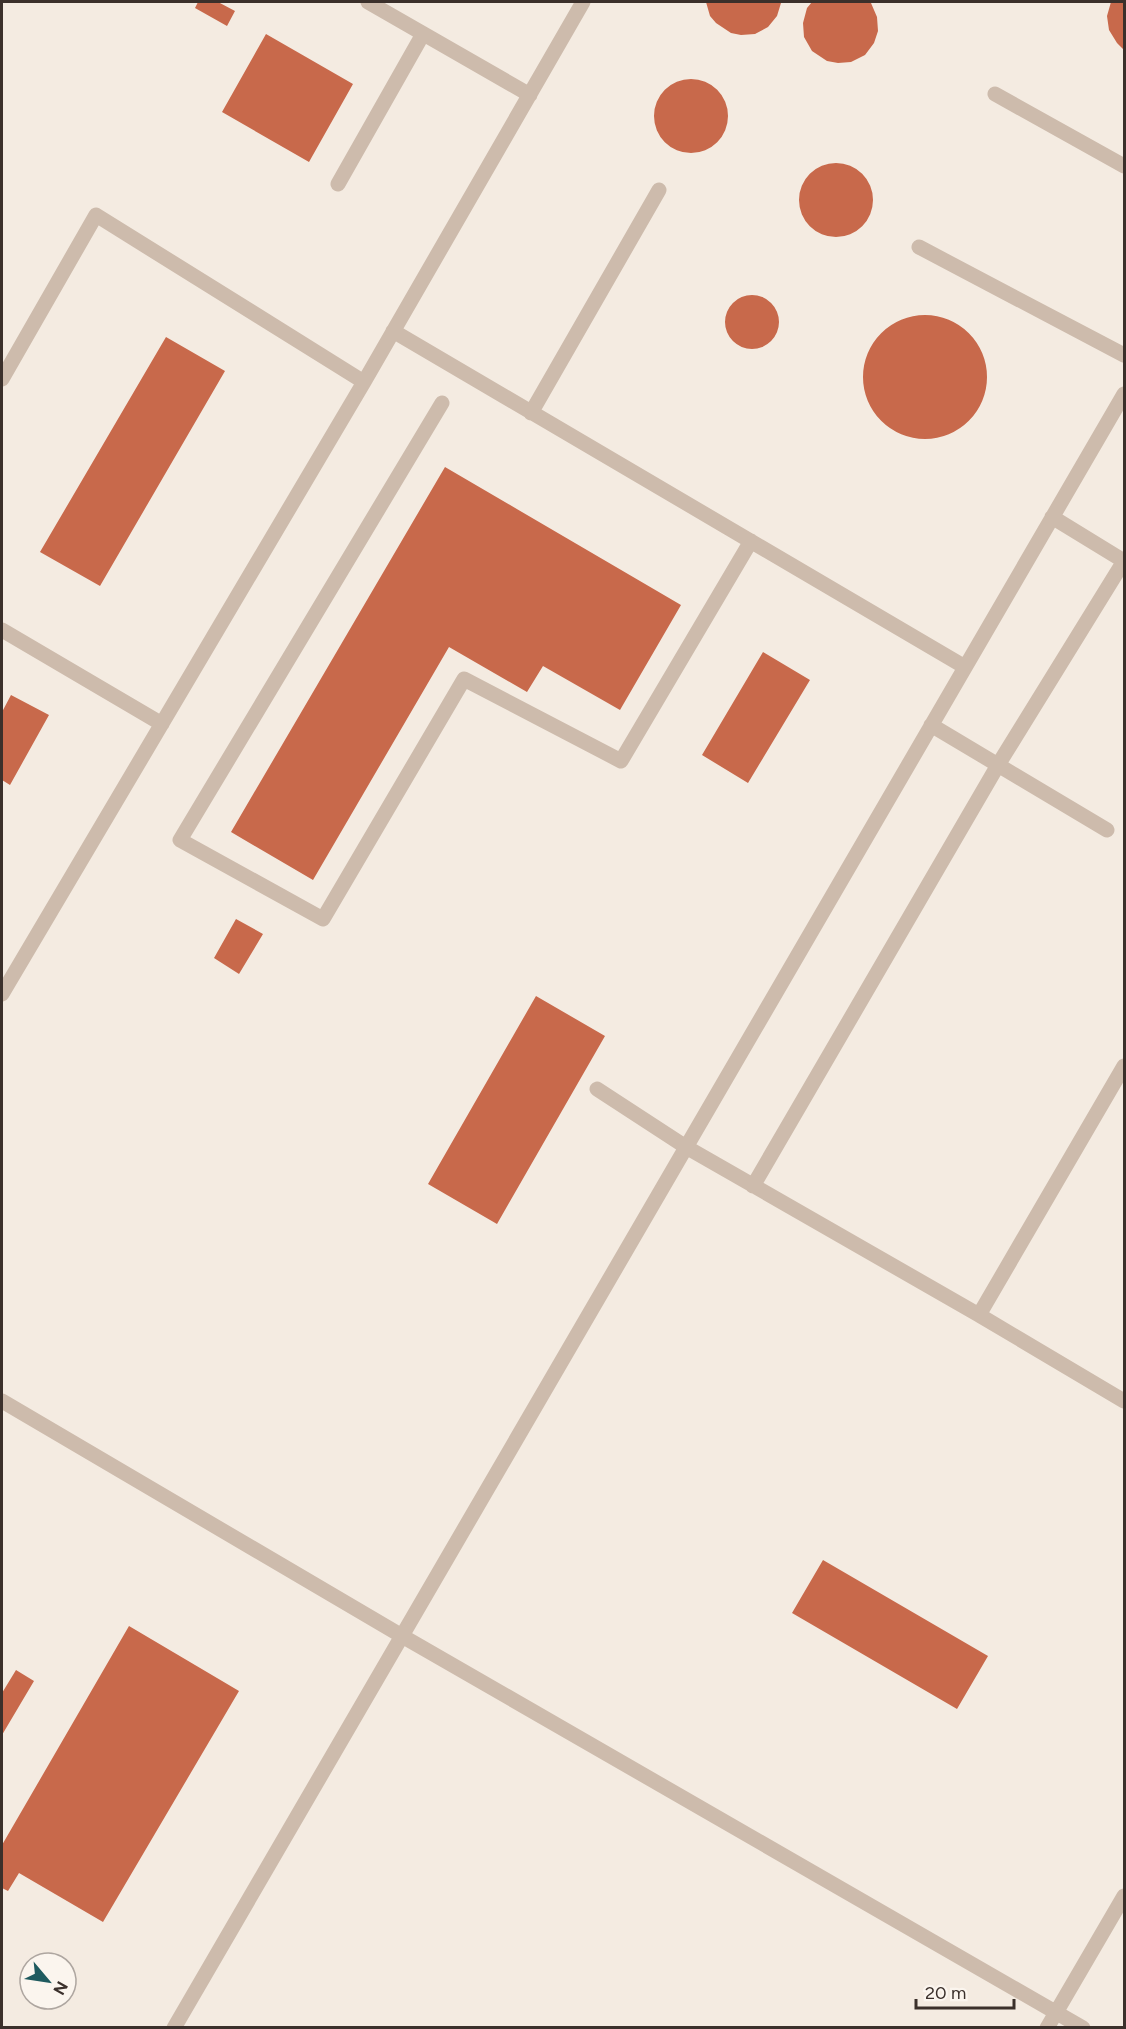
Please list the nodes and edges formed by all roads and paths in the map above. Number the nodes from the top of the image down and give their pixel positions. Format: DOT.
graph roads {
  1 [pos="368,2"];
  2 [pos="583,2"];
  3 [pos="423,34"];
  4 [pos="995,94"];
  5 [pos="530,95"];
  6 [pos="1125,166"];
  7 [pos="338,184"];
  8 [pos="659,190"];
  9 [pos="919,248"];
  10 [pos="393,331"];
  11 [pos="1125,355"];
  12 [pos="2,378"];
  13 [pos="364,382"];
  14 [pos="1125,394"];
  15 [pos="442,403"];
  16 [pos="531,413"];
  17 [pos="1052,517"];
  18 [pos="751,541"];
  19 [pos="1124,561"];
  20 [pos="2,630"];
  21 [pos="965,667"];
  22 [pos="162,724"];
  23 [pos="932,726"];
  24 [pos="998,765"];
  25 [pos="1107,830"];
  26 [pos="2,994"];
  27 [pos="1125,1066"];
  28 [pos="597,1089"];
  29 [pos="686,1148"];
  30 [pos="753,1186"];
  31 [pos="979,1315"];
  32 [pos="2,1401"];
  33 [pos="1125,1401"];
  34 [pos="402,1636"];
  35 [pos="1125,1896"];
  36 [pos="1056,2012"];
  37 [pos="174,2028"];
  38 [pos="1047,2028"];
  39 [pos="1083,2028"];
  1 -- 3 [label="lane"];
  2 -- 5 [label="lane"];
  3 -- 5 [label="lane"];
  3 -- 7 [label="lane"];
  4 -- 6 [label="lane"];
  5 -- 10 [label="lane"];
  8 -- 16 [label="lane"];
  9 -- 11 [label="lane"];
  10 -- 13 [label="lane"];
  10 -- 16 [label="lane"];
  12 -- 13 [label="lane"];
  13 -- 22 [label="lane"];
  14 -- 17 [label="lane"];
  15 -- 18 [label="lane"];
  16 -- 18 [label="lane"];
  17 -- 19 [label="lane"];
  17 -- 21 [label="lane"];
  18 -- 21 [label="lane"];
  19 -- 24 [label="lane"];
  20 -- 22 [label="lane"];
  21 -- 23 [label="lane"];
  22 -- 26 [label="lane"];
  23 -- 24 [label="lane"];
  23 -- 29 [label="lane"];
  24 -- 25 [label="lane"];
  24 -- 30 [label="lane"];
  27 -- 31 [label="lane"];
  28 -- 29 [label="lane"];
  29 -- 30 [label="lane"];
  29 -- 34 [label="lane"];
  30 -- 31 [label="lane"];
  31 -- 33 [label="lane"];
  32 -- 34 [label="lane"];
  34 -- 36 [label="lane"];
  34 -- 37 [label="lane"];
  35 -- 36 [label="lane"];
  36 -- 38 [label="lane"];
  36 -- 39 [label="lane"];
}
